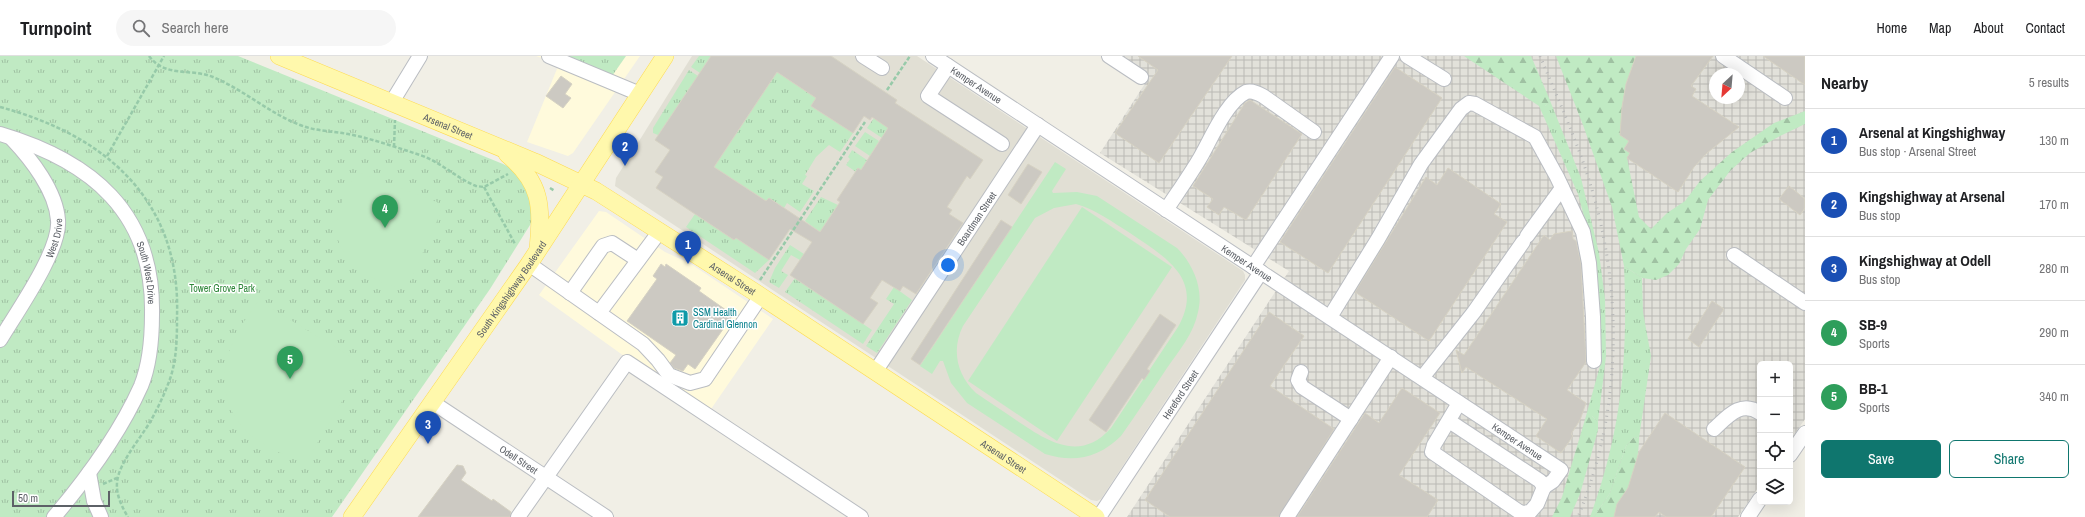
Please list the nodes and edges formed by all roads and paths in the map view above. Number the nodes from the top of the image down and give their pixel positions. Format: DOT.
graph roads {
  1 [pos="149,56"];
  2 [pos="164,56"];
  3 [pos="279,56"];
  4 [pos="420,56"];
  5 [pos="549,56"];
  6 [pos="664,56"];
  7 [pos="863,56"];
  8 [pos="910,56"];
  9 [pos="933,56"];
  10 [pos="1109,56"];
  11 [pos="1392,56"];
  12 [pos="1407,56"];
  13 [pos="1723,56"];
  14 [pos="158,65"];
  15 [pos="948,66"];
  16 [pos="882,68"];
  17 [pos="1141,77"];
  18 [pos="1444,79"];
  19 [pos="887,90"];
  20 [pos="640,94"];
  21 [pos="1785,98"];
  22 [pos="392,102"];
  23 [pos="0,107"];
  24 [pos="395,120"];
  25 [pos="865,122"];
  26 [pos="1038,125"];
  27 [pos="1314,132"];
  28 [pos="5,135"];
  29 [pos="1002,144"];
  30 [pos="394,147"];
  31 [pos="498,147"];
  32 [pos="107,156"];
  33 [pos="512,172"];
  34 [pos="582,183"];
  35 [pos="484,187"];
  36 [pos="1562,188"];
  37 [pos="1166,210"];
  38 [pos="660,230"];
  39 [pos="515,244"];
  40 [pos="1734,255"];
  41 [pos="533,257"];
  42 [pos="638,260"];
  43 [pos="1257,269"];
  44 [pos="761,279"];
  45 [pos="570,293"];
  46 [pos="761,296"];
  47 [pos="1805,303"];
  48 [pos="599,313"];
  49 [pos="1325,314"];
  50 [pos="0,340"];
  51 [pos="1391,357"];
  52 [pos="1594,361"];
  53 [pos="875,372"];
  54 [pos="1301,372"];
  55 [pos="1422,378"];
  56 [pos="432,402"];
  57 [pos="1459,403"];
  58 [pos="1757,412"];
  59 [pos="1351,419"];
  60 [pos="1449,421"];
  61 [pos="1714,429"];
  62 [pos="1798,437"];
  63 [pos="1793,448"];
  64 [pos="89,473"];
  65 [pos="546,477"];
  66 [pos="118,478"];
  67 [pos="103,484"];
  68 [pos="1544,487"];
  69 [pos="1757,504"];
  70 [pos="1094,516"];
  71 [pos="54,517"];
  72 [pos="101,517"];
  73 [pos="128,517"];
  74 [pos="352,517"];
  75 [pos="518,517"];
  76 [pos="606,517"];
  77 [pos="860,517"];
  78 [pos="1286,517"];
  79 [pos="1748,517"];
  1 -- 14 [label="path"];
  2 -- 14 [label="path"];
  3 -- 22 [label="main road, Arsenal Street"];
  4 -- 22 [label="street"];
  5 -- 20 [label="street"];
  6 -- 20 [label="main road, South Kingshighway Boulevard"];
  7 -- 16 [label="street"];
  8 -- 19 [label="path"];
  9 -- 15 [label="street, Kemper Avenue"];
  10 -- 17 [label="street"];
  11 -- 43 [label="street, Hereford Street"];
  12 -- 18 [label="street"];
  13 -- 21 [label="street"];
  14 -- 30 [label="path"];
  14 -- 32 [label="path"];
  15 -- 26 [label="street, Kemper Avenue"];
  15 -- 29 [label="street"];
  20 -- 34 [label="main road, South Kingshighway Boulevard"];
  22 -- 31 [label="main road, Arsenal Street"];
  23 -- 32 [label="path"];
  24 -- 30 [label="path"];
  25 -- 44 [label="path"];
  26 -- 37 [label="street, Kemper Avenue"];
  26 -- 53 [label="street, Boardman Street"];
  27 -- 37 [label="street"];
  28 -- 50 [label="street, West Drive"];
  28 -- 64 [label="street, South West Drive"];
  30 -- 35 [label="path"];
  31 -- 34 [label="main road, Arsenal Street"];
  31 -- 41 [label="main road"];
  32 -- 66 [label="path"];
  33 -- 35 [label="path"];
  34 -- 38 [label="main road, Arsenal Street"];
  34 -- 41 [label="main road, South Kingshighway Boulevard"];
  35 -- 39 [label="path"];
  36 -- 49 [label="street"];
  36 -- 52 [label="street"];
  36 -- 55 [label="street"];
  37 -- 43 [label="street, Kemper Avenue"];
  38 -- 42 [label="street"];
  38 -- 46 [label="main road, Arsenal Street"];
  40 -- 47 [label="street"];
  41 -- 45 [label="street"];
  41 -- 56 [label="main road, South Kingshighway Boulevard"];
  42 -- 45 [label="street"];
  42 -- 48 [label="street"];
  43 -- 49 [label="street, Kemper Avenue"];
  43 -- 70 [label="street, Hereford Street"];
  45 -- 48 [label="street"];
  46 -- 48 [label="street"];
  46 -- 53 [label="main road, Arsenal Street"];
  49 -- 51 [label="street, Kemper Avenue"];
  51 -- 55 [label="street, Kemper Avenue"];
  51 -- 59 [label="street"];
  53 -- 70 [label="main road, Arsenal Street"];
  54 -- 59 [label="street"];
  55 -- 57 [label="street, Kemper Avenue"];
  56 -- 65 [label="street, Odell Street"];
  56 -- 74 [label="main road, South Kingshighway Boulevard"];
  57 -- 60 [label="street"];
  57 -- 68 [label="street, Kemper Avenue"];
  58 -- 61 [label="street"];
  59 -- 78 [label="street"];
  60 -- 68 [label="street"];
  60 -- 68 [label="street"];
  62 -- 63 [label="street"];
  64 -- 71 [label="street, South West Drive"];
  64 -- 72 [label="street"];
  65 -- 75 [label="street"];
  65 -- 76 [label="street, Odell Street"];
  65 -- 77 [label="street"];
  66 -- 67 [label="path"];
  66 -- 73 [label="path"];
  69 -- 79 [label="street"];
}
